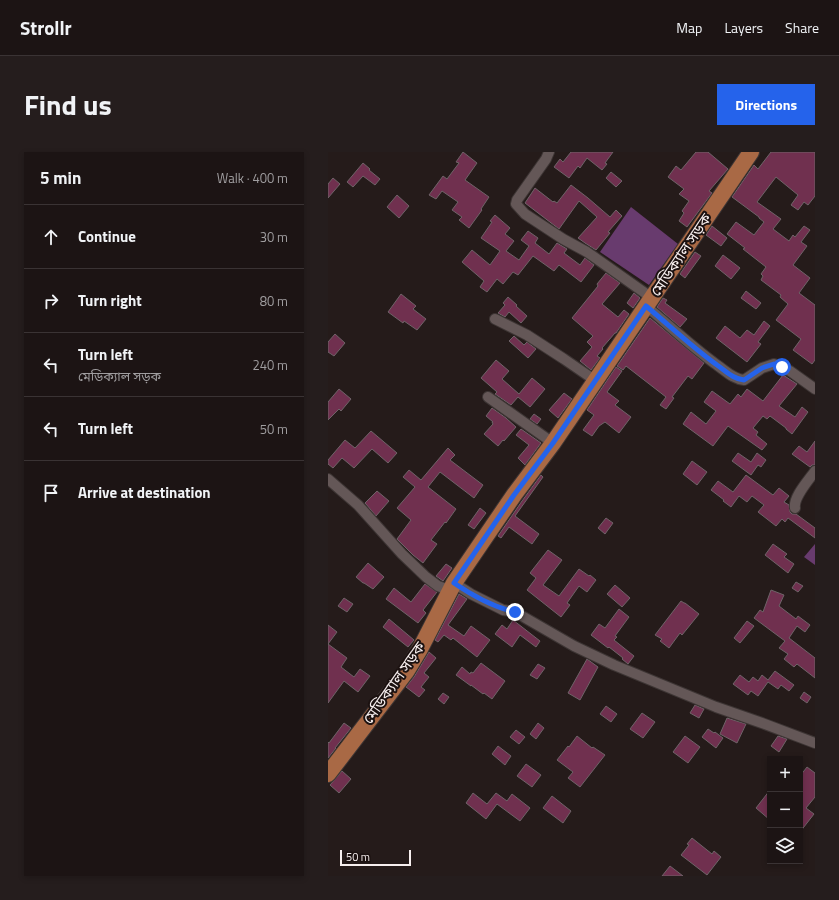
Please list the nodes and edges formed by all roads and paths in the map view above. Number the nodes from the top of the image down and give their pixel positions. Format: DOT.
graph roads {
  1 [pos="549,152"];
  2 [pos="751,152"];
  3 [pos="649,302"];
  4 [pos="495,319"];
  5 [pos="596,381"];
  6 [pos="815,389"];
  7 [pos="488,397"];
  8 [pos="553,443"];
  9 [pos="815,471"];
  10 [pos="328,479"];
  11 [pos="795,508"];
  12 [pos="451,587"];
  13 [pos="815,743"];
  14 [pos="328,774"];
  1 -- 3 [label="street"];
  2 -- 3 [label="main road, মেডিক্যাল সড়ক"];
  3 -- 5 [label="main road, মেডিক্যাল সড়ক"];
  3 -- 6 [label="street"];
  4 -- 5 [label="street"];
  5 -- 8 [label="main road, মেডিক্যাল সড়ক"];
  7 -- 8 [label="street"];
  8 -- 12 [label="main road, মেডিক্যাল সড়ক"];
  9 -- 11 [label="street"];
  10 -- 12 [label="street"];
  12 -- 13 [label="street"];
  12 -- 14 [label="main road, মেডিক্যাল সড়ক"];
}
